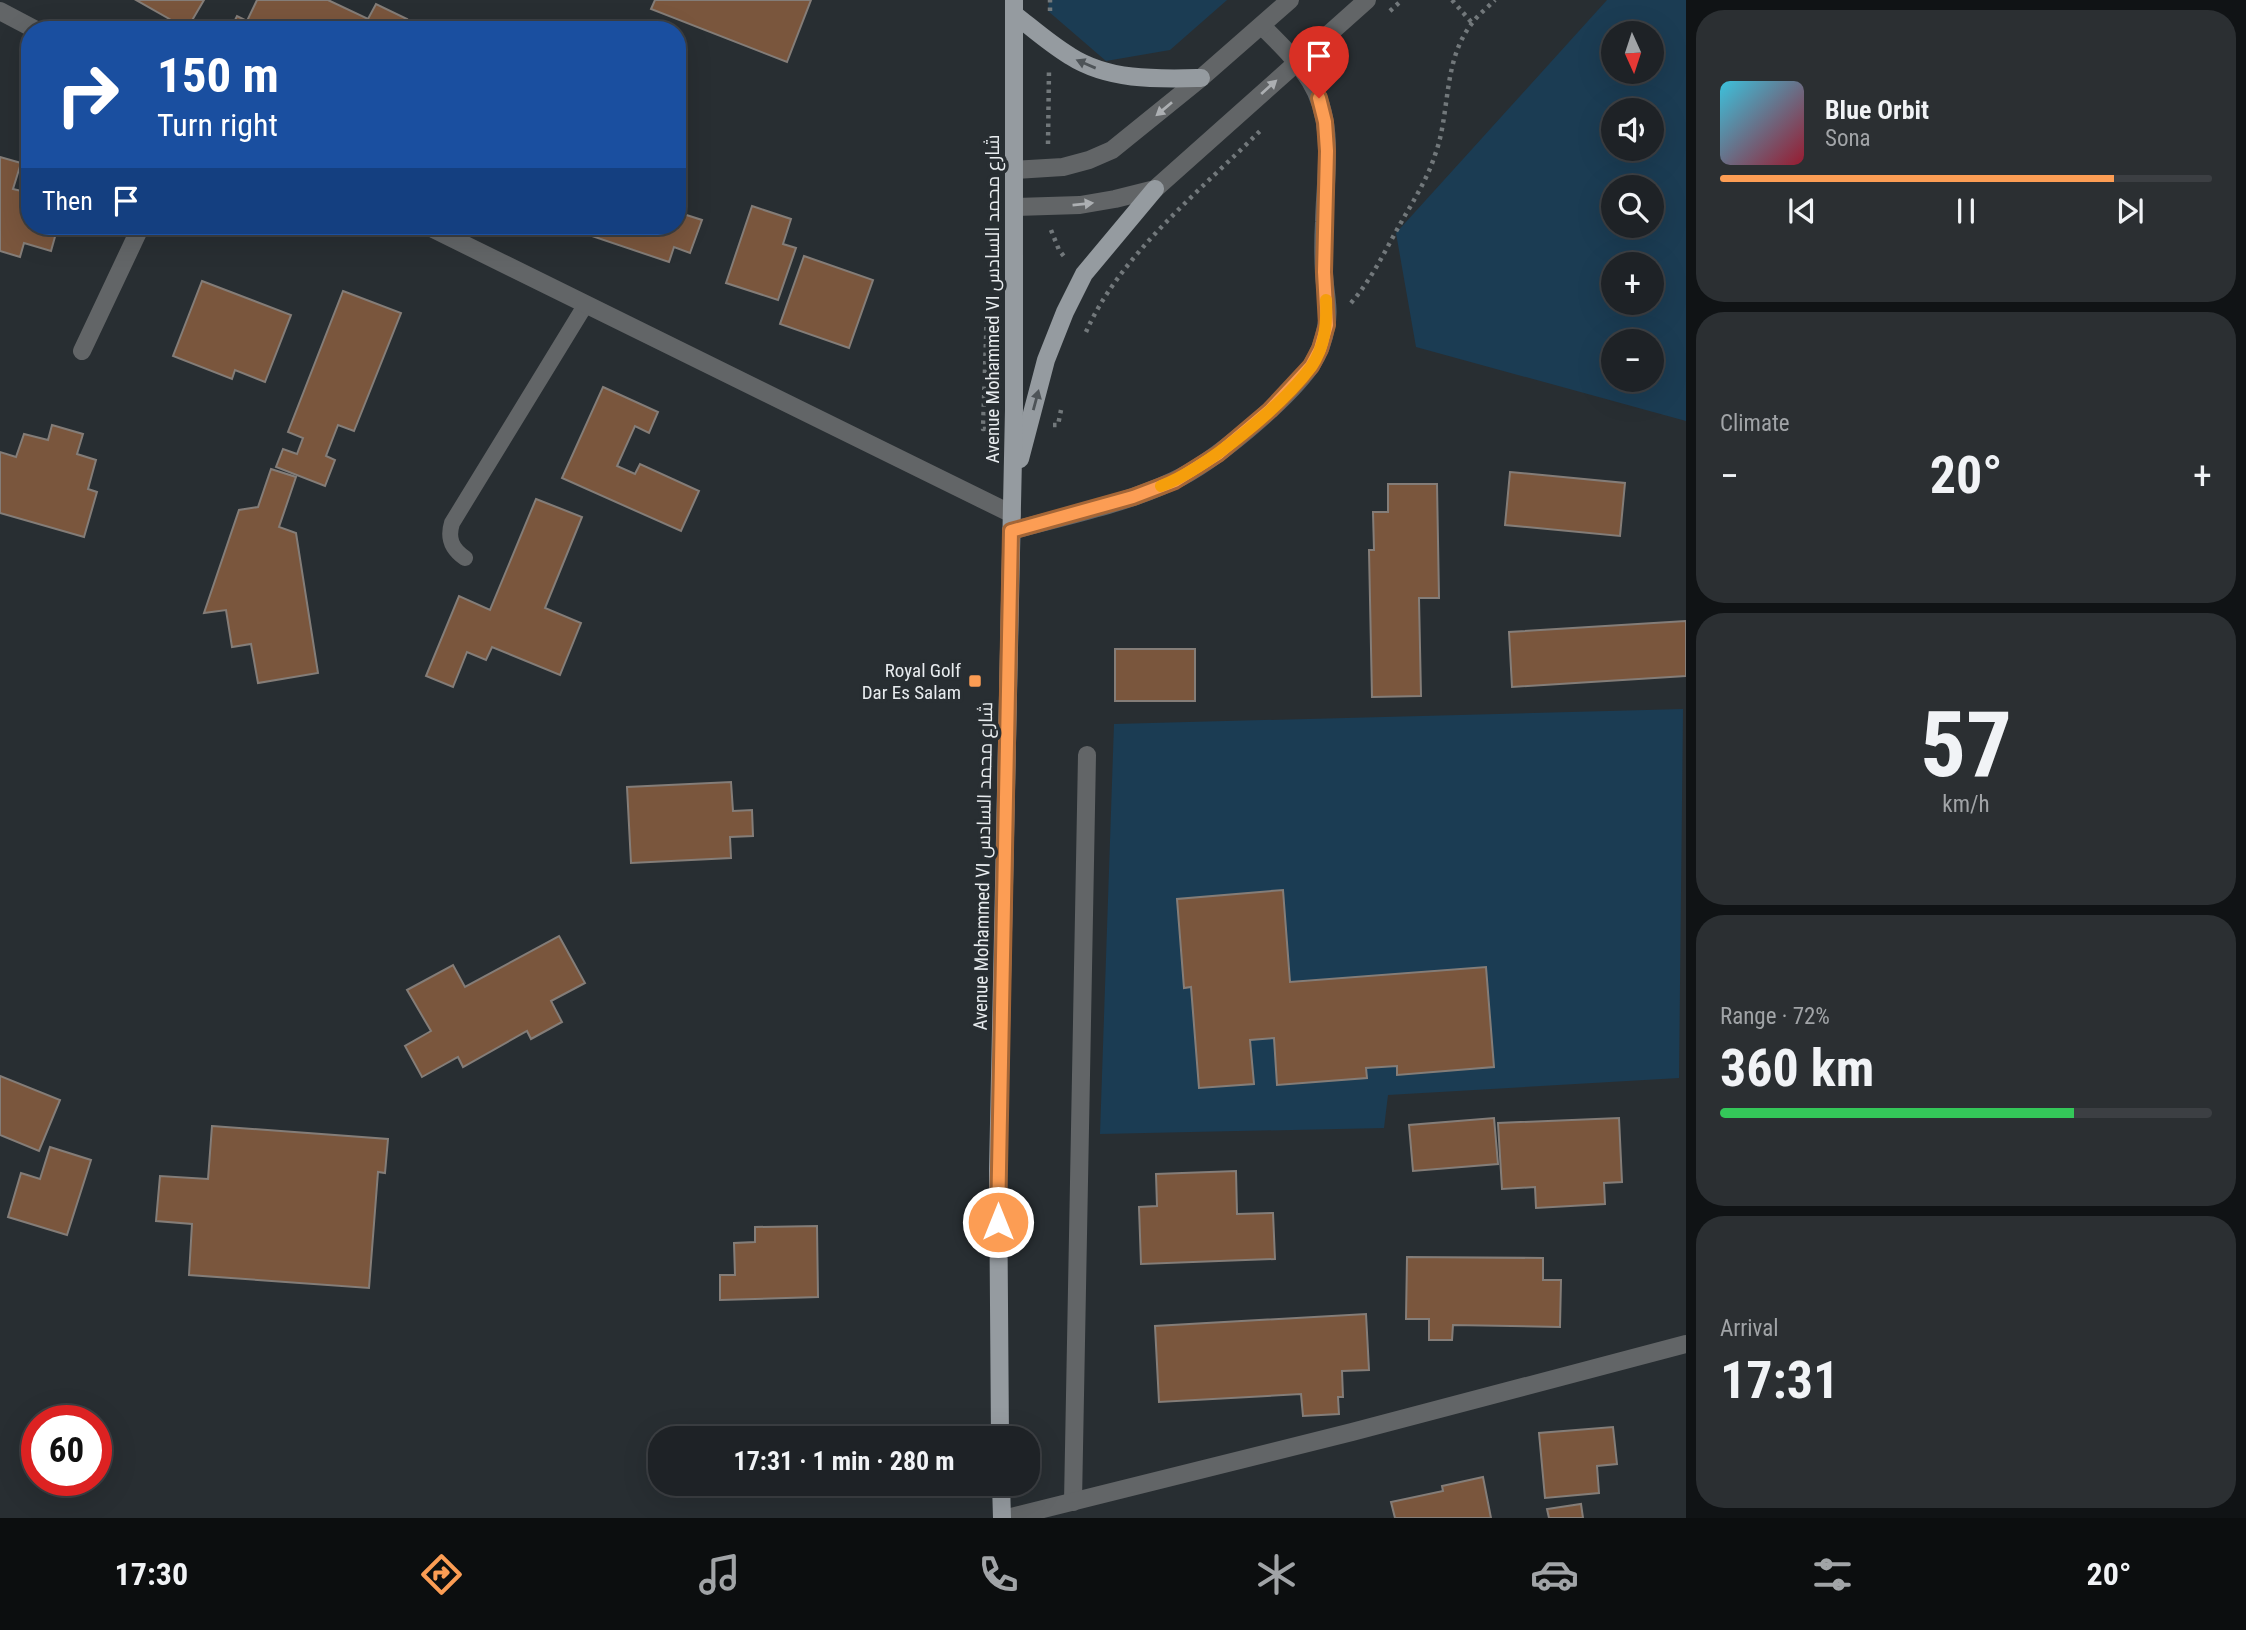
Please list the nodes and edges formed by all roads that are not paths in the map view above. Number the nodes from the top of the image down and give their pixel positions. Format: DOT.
graph roads {
  1 [pos="1290,0"];
  2 [pos="1367,0"];
  3 [pos="1014,7"];
  4 [pos="0,11"];
  5 [pos="21,22"];
  6 [pos="1262,26"];
  7 [pos="1297,62"];
  8 [pos="1202,78"];
  9 [pos="1014,170"];
  10 [pos="1155,189"];
  11 [pos="1014,207"];
  12 [pos="137,235"];
  13 [pos="445,235"];
  14 [pos="586,304"];
  15 [pos="82,351"];
  16 [pos="1012,489"];
  17 [pos="1012,523"];
  18 [pos="465,558"];
  19 [pos="1087,755"];
  20 [pos="1686,1344"];
  21 [pos="1000,1426"];
  22 [pos="1002,1496"];
  23 [pos="1073,1502"];
  24 [pos="1005,1518"];
  1 -- 6 [label="street"];
  2 -- 7 [label="street"];
  8 -- 3 [label="main road, one-way"];
  3 -- 9 [label="main road, Avenue Mohammed VI شارع محمد السادس"];
  4 -- 5 [label="street"];
  6 -- 7 [label="street"];
  6 -- 8 [label="street"];
  10 -- 7 [label="street, one-way"];
  7 -- 17 [label="street"];
  8 -- 9 [label="street, one-way"];
  9 -- 11 [label="main road, Avenue Mohammed VI شارع محمد السادس"];
  11 -- 10 [label="street, one-way"];
  16 -- 10 [label="main road, one-way"];
  11 -- 16 [label="main road, Avenue Mohammed VI شارع محمد السادس"];
  12 -- 15 [label="street"];
  13 -- 14 [label="street"];
  14 -- 17 [label="street"];
  14 -- 18 [label="lane"];
  16 -- 17 [label="main road, Avenue Mohammed VI شارع محمد السادس"];
  17 -- 21 [label="main road, Avenue Mohammed VI شارع محمد السادس"];
  19 -- 23 [label="street"];
  20 -- 23 [label="street"];
  22 -- 24 [label="main road"];
  23 -- 24 [label="street"];
}
